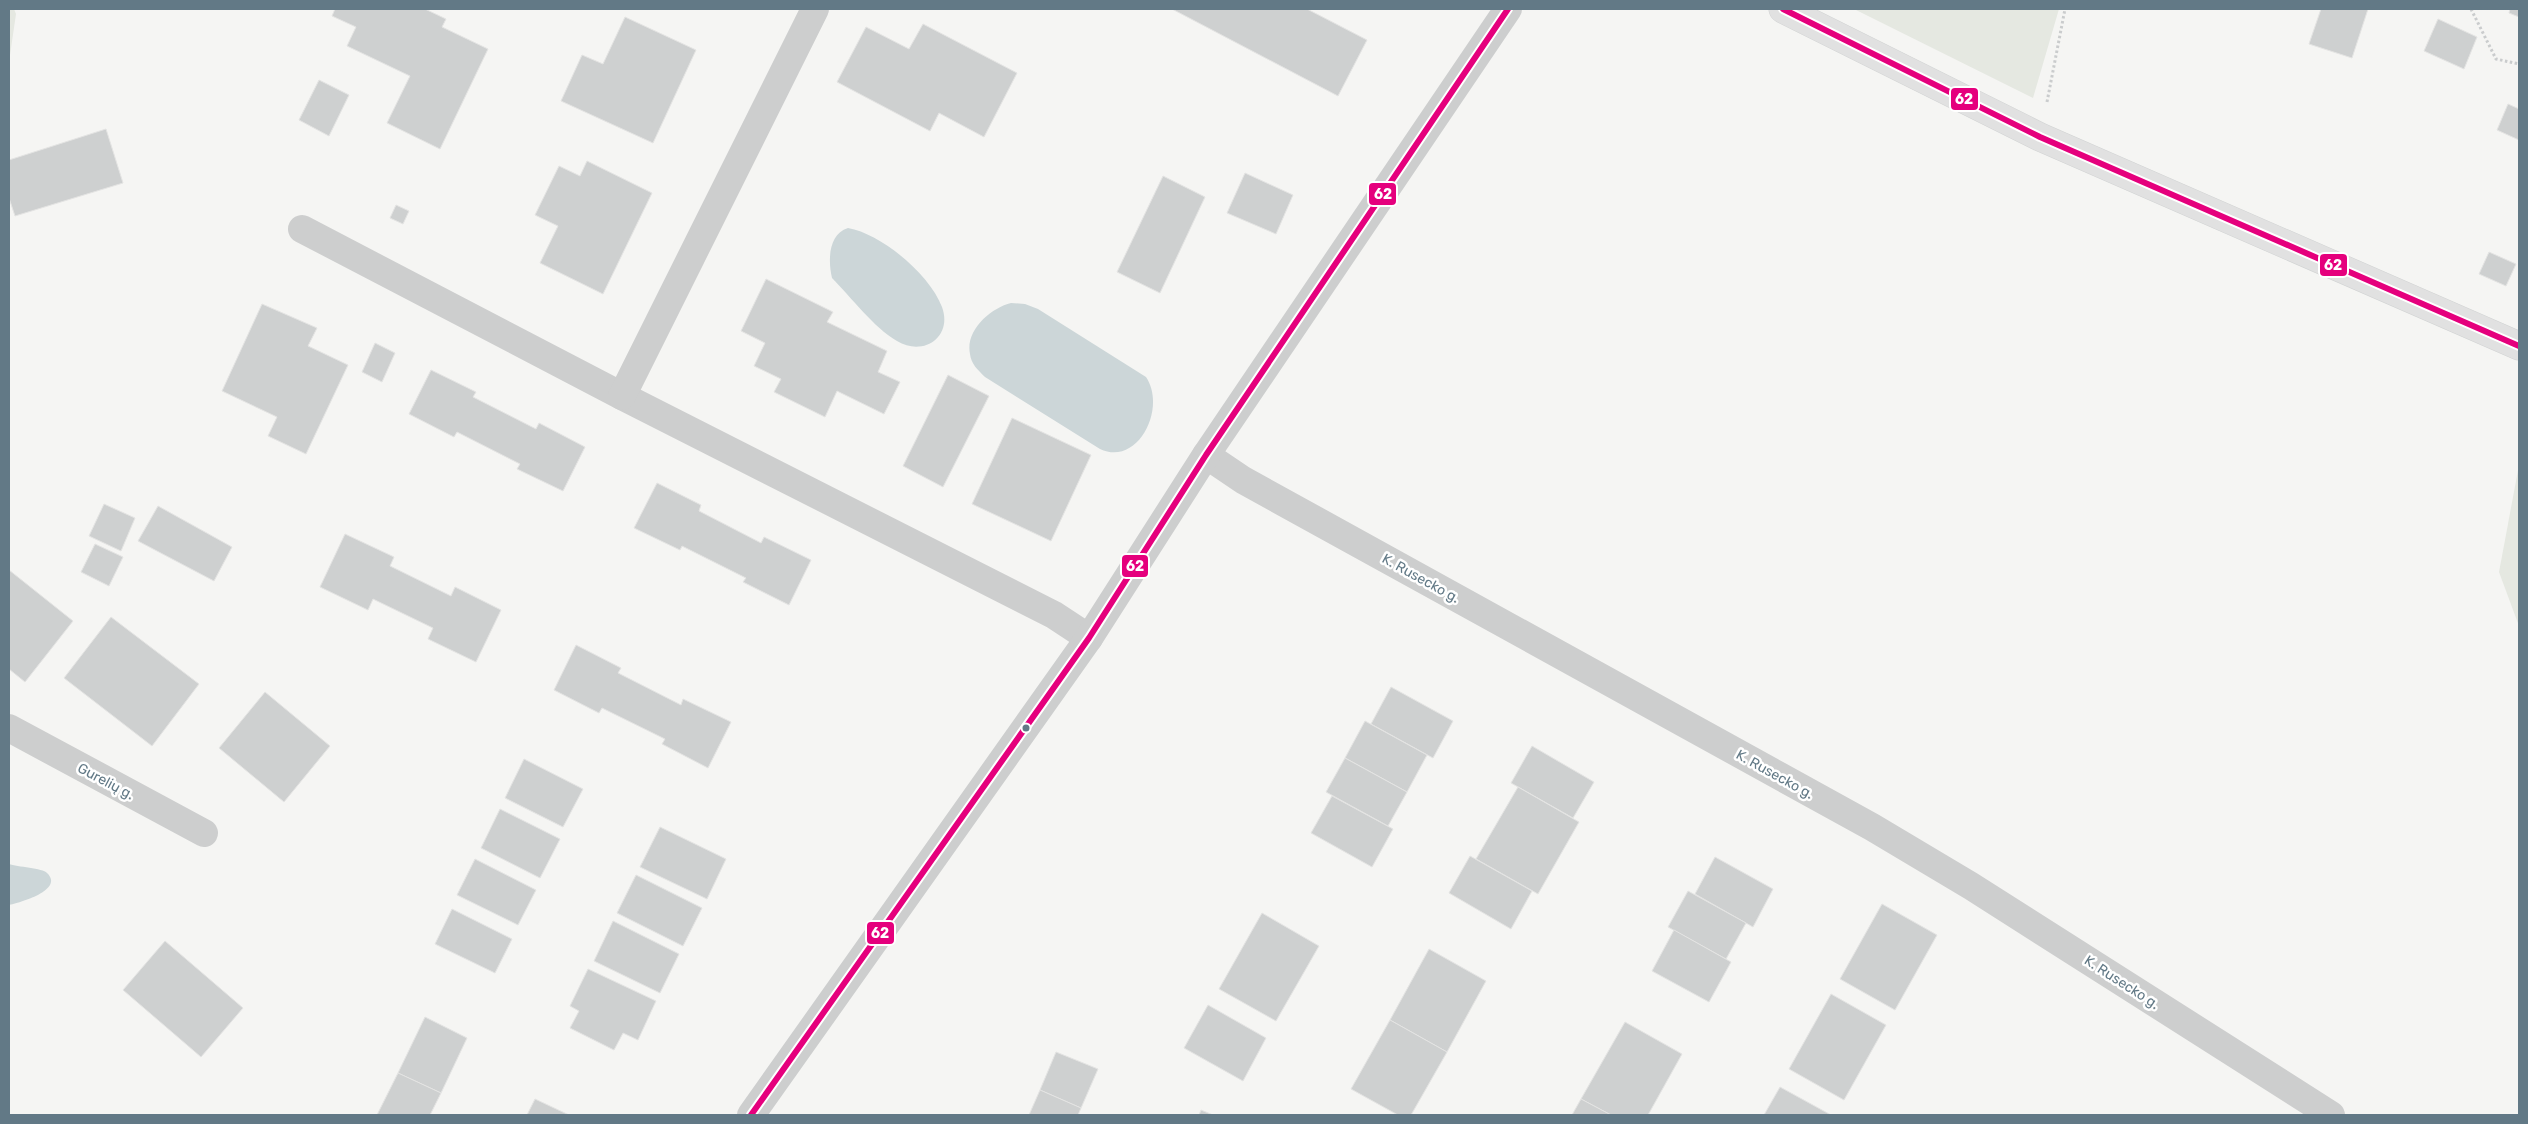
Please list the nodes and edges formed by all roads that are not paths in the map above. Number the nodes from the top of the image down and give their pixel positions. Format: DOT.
graph roads {
  1 [pos="815,9"];
  2 [pos="1508,9"];
  3 [pos="1783,9"];
  4 [pos="302,229"];
  5 [pos="2519,346"];
  6 [pos="622,396"];
  7 [pos="1206,455"];
  8 [pos="1089,638"];
  9 [pos="9,728"];
  10 [pos="204,833"];
  11 [pos="751,1115"];
  12 [pos="2331,1115"];
  1 -- 6 [label="street"];
  2 -- 7 [label="street"];
  3 -- 5 [label="main road"];
  4 -- 6 [label="street"];
  6 -- 8 [label="street"];
  7 -- 8 [label="street"];
  7 -- 12 [label="street, K. Rusecko g."];
  8 -- 11 [label="street"];
  9 -- 10 [label="street, Gurelių g."];
}
